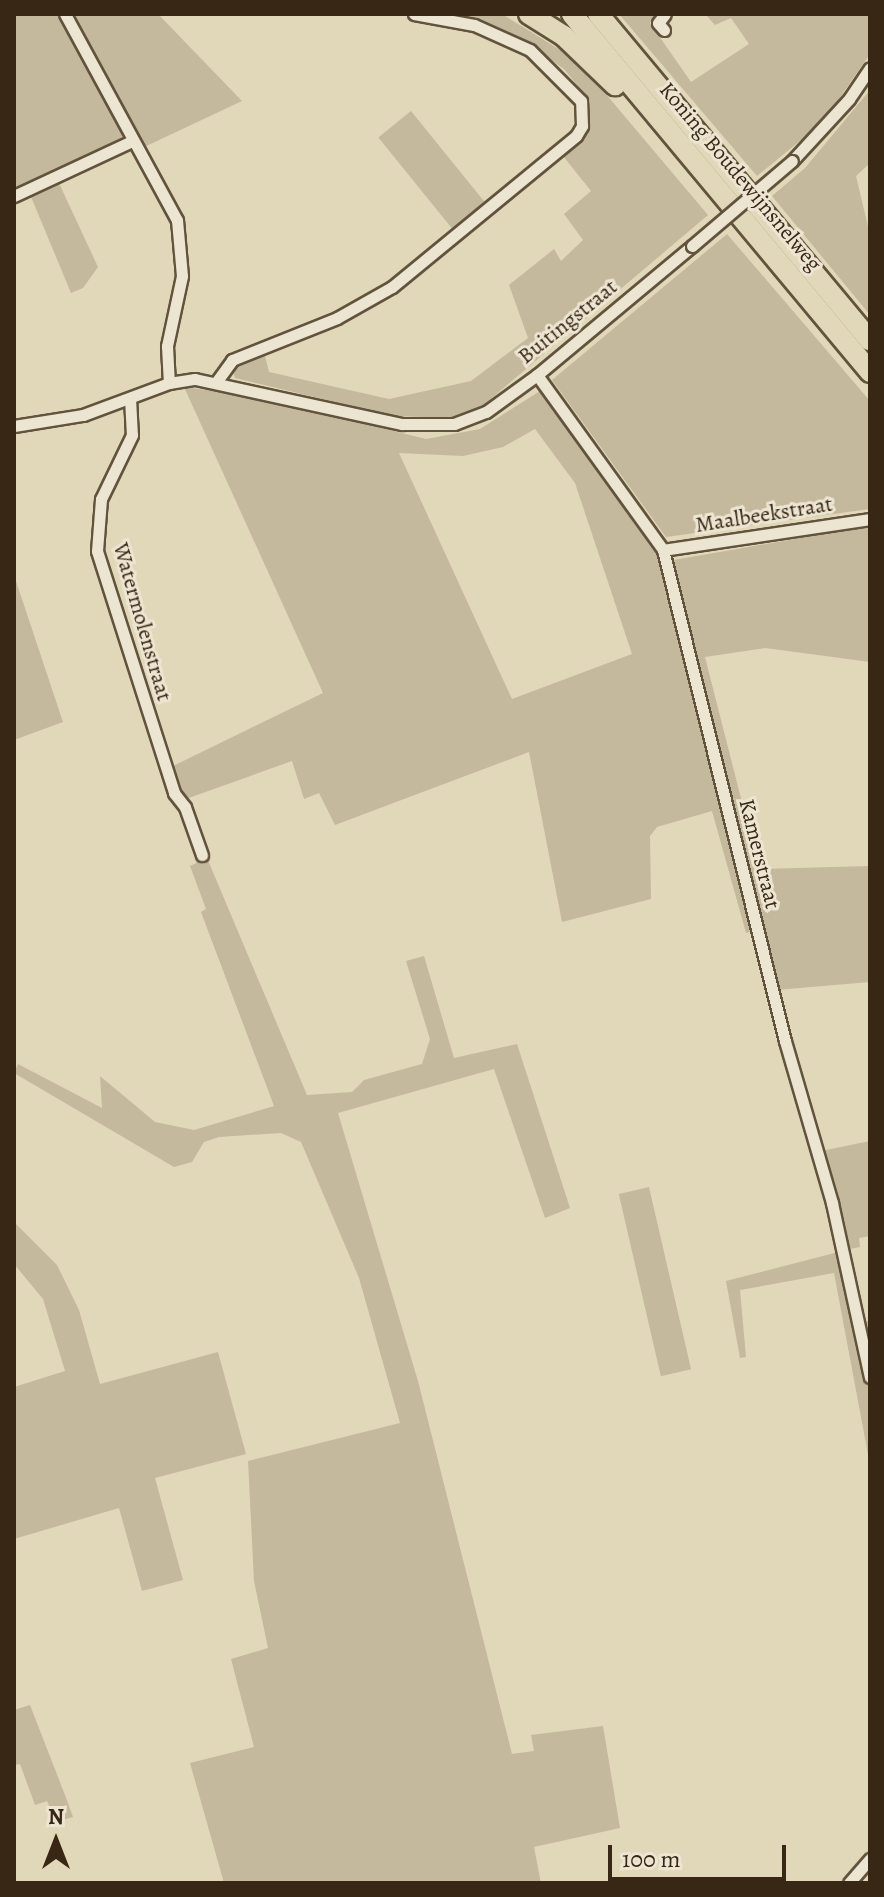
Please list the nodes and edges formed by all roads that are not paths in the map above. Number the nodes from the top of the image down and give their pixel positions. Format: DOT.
graph roads {
  1 [pos="65,14"];
  2 [pos="414,14"];
  3 [pos="529,14"];
  4 [pos="572,14"];
  5 [pos="598,14"];
  6 [pos="665,14"];
  7 [pos="664,30"];
  8 [pos="870,68"];
  9 [pos="656,114"];
  10 [pos="132,141"];
  11 [pos="14,196"];
  12 [pos="870,341"];
  13 [pos="870,372"];
  14 [pos="537,375"];
  15 [pos="217,381"];
  16 [pos="169,383"];
  17 [pos="130,398"];
  18 [pos="14,426"];
  19 [pos="870,519"];
  20 [pos="663,550"];
  21 [pos="202,855"];
  22 [pos="870,1377"];
  23 [pos="870,1859"];
  24 [pos="849,1883"];
  1 -- 10 [label="street"];
  2 -- 15 [label="street"];
  3 -- 9 [label="highway"];
  4 -- 9 [label="highway, Koning Boudewijnsnelweg"];
  5 -- 12 [label="highway, Koning Boudewijnsnelweg"];
  6 -- 7 [label="street"];
  8 -- 14 [label="street, Buitingstraat, bridge"];
  9 -- 13 [label="highway, Koning Boudewijnsnelweg"];
  10 -- 11 [label="street"];
  10 -- 16 [label="street"];
  14 -- 15 [label="street, Buitingstraat"];
  14 -- 20 [label="street, Kamerstraat"];
  15 -- 16 [label="street, Buitingstraat"];
  16 -- 17 [label="street, Buitingstraat"];
  17 -- 18 [label="street, Buitingstraat"];
  17 -- 21 [label="street, Watermolenstraat"];
  19 -- 20 [label="street, Maalbeekstraat"];
  20 -- 22 [label="street, Kamerstraat"];
  23 -- 24 [label="street"];
}
